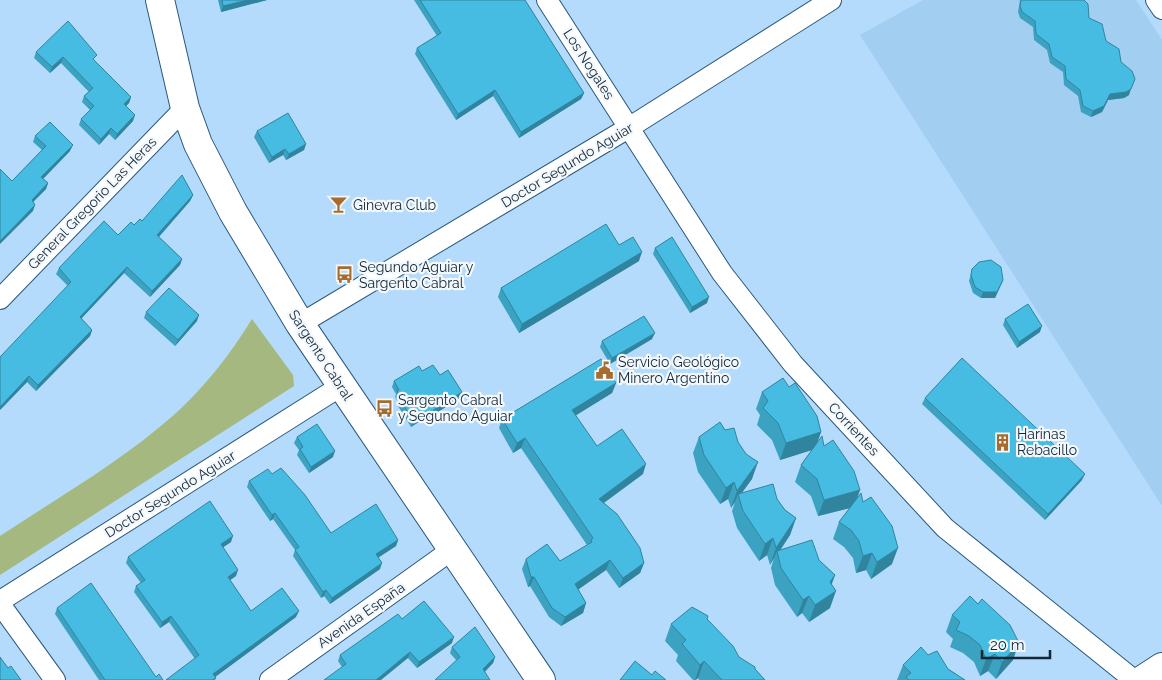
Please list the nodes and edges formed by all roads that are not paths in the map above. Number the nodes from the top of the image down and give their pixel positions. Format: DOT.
graph roads {
  1 [pos="160,0"];
  2 [pos="547,0"];
  3 [pos="831,0"];
  4 [pos="1156,0"];
  5 [pos="1162,9"];
  6 [pos="185,108"];
  7 [pos="630,127"];
  8 [pos="0,299"];
  9 [pos="300,324"];
  10 [pos="341,386"];
  11 [pos="453,549"];
  12 [pos="0,603"];
  13 [pos="1162,667"];
  14 [pos="55,680"];
  15 [pos="270,680"];
  16 [pos="541,680"];
  17 [pos="1134,680"];
  18 [pos="1142,680"];
  1 -- 6 [label="main road, Sargento Cabral"];
  2 -- 7 [label="street, Los Nogales"];
  3 -- 7 [label="street, Doctor Segundo Aguiar"];
  4 -- 5 [label="street"];
  6 -- 8 [label="street, General Gregorio Las Heras"];
  6 -- 9 [label="main road, Sargento Cabral"];
  7 -- 9 [label="street, Doctor Segundo Aguiar"];
  7 -- 17 [label="street, Corrientes"];
  9 -- 10 [label="main road, Sargento Cabral"];
  10 -- 11 [label="main road, Sargento Cabral"];
  10 -- 12 [label="street, Doctor Segundo Aguiar"];
  11 -- 15 [label="street, Avenida España"];
  11 -- 16 [label="main road, Sargento Cabral"];
  12 -- 14 [label="street"];
  13 -- 18 [label="main road"];
}
